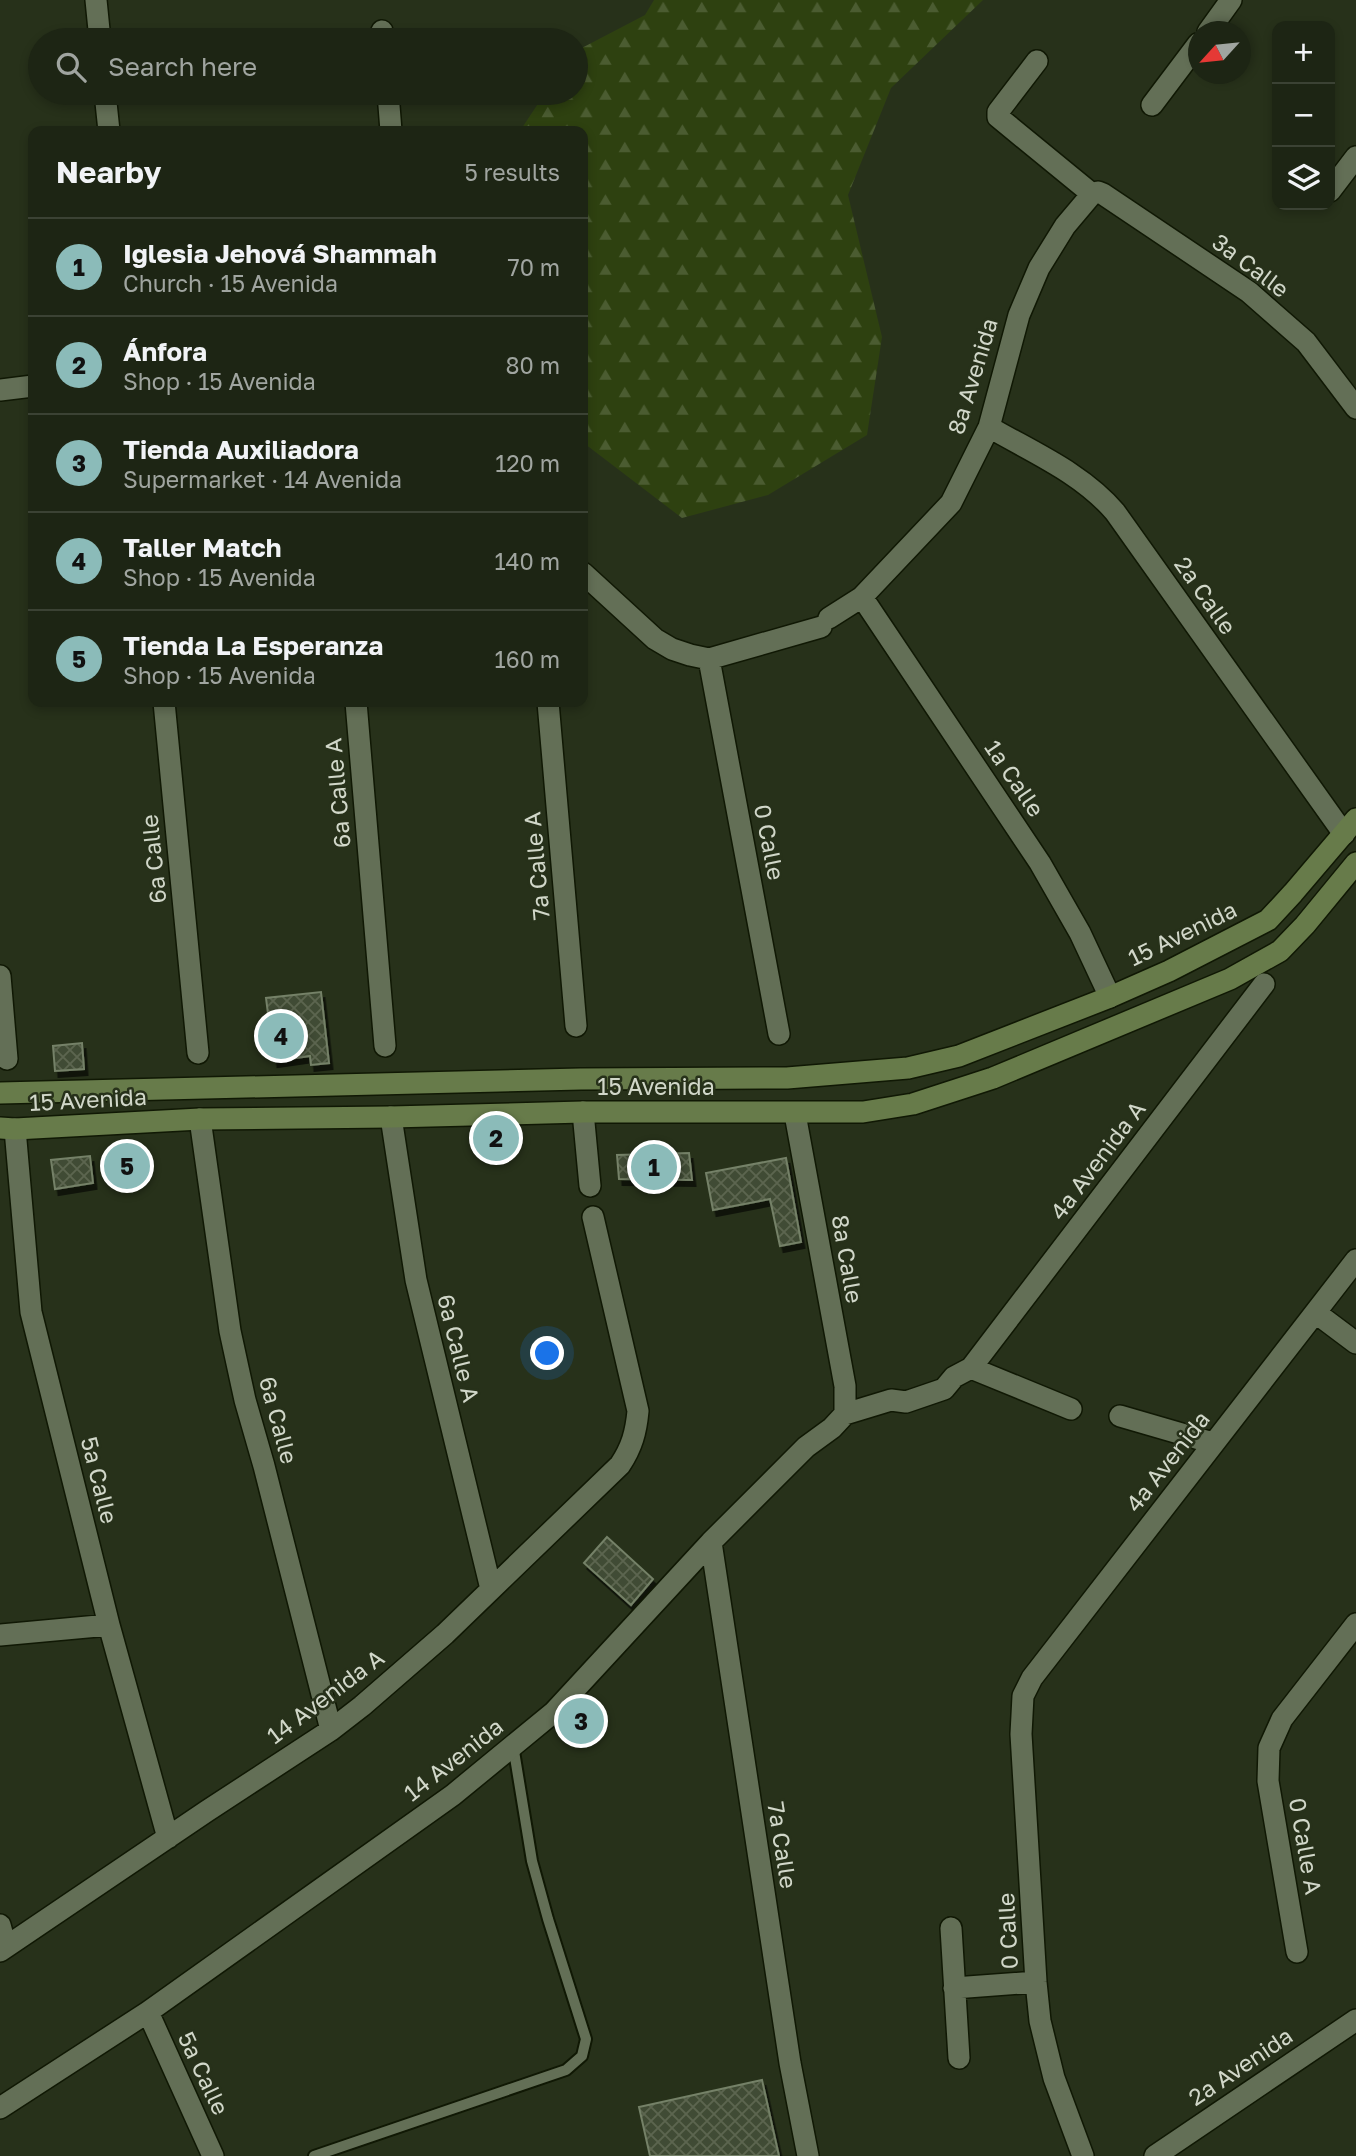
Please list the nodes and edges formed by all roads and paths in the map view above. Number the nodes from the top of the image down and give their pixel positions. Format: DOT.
graph roads {
  1 [pos="96,0"];
  2 [pos="1231,0"];
  3 [pos="1216,21"];
  4 [pos="99,28"];
  5 [pos="1188,58"];
  6 [pos="1037,61"];
  7 [pos="106,105"];
  8 [pos="389,105"];
  9 [pos="1152,105"];
  10 [pos="108,126"];
  11 [pos="391,126"];
  12 [pos="1356,156"];
  13 [pos="1335,184"];
  14 [pos="1092,194"];
  15 [pos="28,387"];
  16 [pos="0,390"];
  17 [pos="1356,408"];
  18 [pos="989,427"];
  19 [pos="588,578"];
  20 [pos="862,597"];
  21 [pos="709,659"];
  22 [pos="164,707"];
  23 [pos="356,707"];
  24 [pos="548,707"];
  25 [pos="1350,826"];
  26 [pos="1356,863"];
  27 [pos="0,976"];
  28 [pos="1264,984"];
  29 [pos="1110,997"];
  30 [pos="576,1026"];
  31 [pos="779,1034"];
  32 [pos="385,1046"];
  33 [pos="198,1053"];
  34 [pos="7,1059"];
  35 [pos="0,1093"];
  36 [pos="583,1112"];
  37 [pos="794,1114"];
  38 [pos="391,1117"];
  39 [pos="200,1119"];
  40 [pos="7,1129"];
  41 [pos="590,1186"];
  42 [pos="593,1217"];
  43 [pos="1356,1259"];
  44 [pos="1316,1313"];
  45 [pos="1356,1343"];
  46 [pos="963,1373"];
  47 [pos="1071,1409"];
  48 [pos="845,1414"];
  49 [pos="1120,1416"];
  50 [pos="1213,1443"];
  51 [pos="710,1542"];
  52 [pos="491,1589"];
  53 [pos="1356,1624"];
  54 [pos="109,1625"];
  55 [pos="0,1635"];
  56 [pos="1023,1696"];
  57 [pos="331,1730"];
  58 [pos="513,1745"];
  59 [pos="168,1838"];
  60 [pos="0,1925"];
  61 [pos="951,1928"];
  62 [pos="3,1949"];
  63 [pos="1297,1952"];
  64 [pos="1036,1982"];
  65 [pos="954,1988"];
  66 [pos="148,2012"];
  67 [pos="1356,2020"];
  68 [pos="959,2058"];
  69 [pos="0,2108"];
  70 [pos="213,2156"];
  71 [pos="314,2156"];
  72 [pos="808,2156"];
  73 [pos="1083,2156"];
  74 [pos="1155,2156"];
  1 -- 4 [label="street"];
  2 -- 3 [label="street"];
  5 -- 9 [label="street"];
  6 -- 14 [label="street, 3a Calle"];
  7 -- 10 [label="street"];
  8 -- 11 [label="street"];
  12 -- 13 [label="street"];
  14 -- 17 [label="street, 3a Calle"];
  14 -- 18 [label="street, 8a Avenida"];
  15 -- 16 [label="street"];
  18 -- 20 [label="street, 8a Avenida"];
  18 -- 25 [label="street, 2a Calle"];
  19 -- 21 [label="street"];
  20 -- 21 [label="street, 8a Avenida"];
  20 -- 29 [label="street, 1a Calle"];
  21 -- 31 [label="street, 0 Calle"];
  22 -- 33 [label="street, 6a Calle"];
  23 -- 32 [label="street, 6a Calle A"];
  24 -- 30 [label="street, 7a Calle A"];
  25 -- 29 [label="main road, 15 Avenida"];
  26 -- 37 [label="main road, 15 Avenida"];
  27 -- 34 [label="street"];
  28 -- 46 [label="street, 4a Avenida A"];
  29 -- 35 [label="main road, 15 Avenida"];
  36 -- 37 [label="main road, 15 Avenida"];
  36 -- 38 [label="main road, 15 Avenida"];
  36 -- 41 [label="street"];
  37 -- 48 [label="street, 8a Calle"];
  38 -- 39 [label="main road, 15 Avenida"];
  38 -- 52 [label="street, 6a Calle A"];
  39 -- 40 [label="main road, 15 Avenida"];
  39 -- 57 [label="street, 6a Calle"];
  40 -- 54 [label="street, 5a Calle"];
  42 -- 52 [label="street, 14 Avenida A"];
  43 -- 44 [label="street, 4a Avenida"];
  44 -- 45 [label="street"];
  44 -- 50 [label="street, 4a Avenida"];
  46 -- 47 [label="street"];
  46 -- 48 [label="street, 14 Avenida"];
  48 -- 51 [label="street, 14 Avenida"];
  49 -- 50 [label="street"];
  50 -- 56 [label="street, 4a Avenida"];
  51 -- 58 [label="street, 14 Avenida"];
  51 -- 72 [label="street, 7a Calle"];
  52 -- 57 [label="street, 14 Avenida A"];
  53 -- 63 [label="street, 0 Calle A"];
  54 -- 55 [label="street"];
  54 -- 59 [label="street, 5a Calle"];
  56 -- 64 [label="street, 0 Calle"];
  57 -- 59 [label="street, 14 Avenida A"];
  58 -- 66 [label="street, 14 Avenida"];
  58 -- 71 [label="lane"];
  59 -- 62 [label="street, 14 Avenida A"];
  60 -- 62 [label="street"];
  61 -- 65 [label="street"];
  64 -- 65 [label="street"];
  64 -- 73 [label="street, 0 Calle"];
  65 -- 68 [label="street"];
  66 -- 69 [label="street, 14 Avenida"];
  66 -- 70 [label="street, 5a Calle"];
  67 -- 74 [label="street, 2a Avenida"];
}
